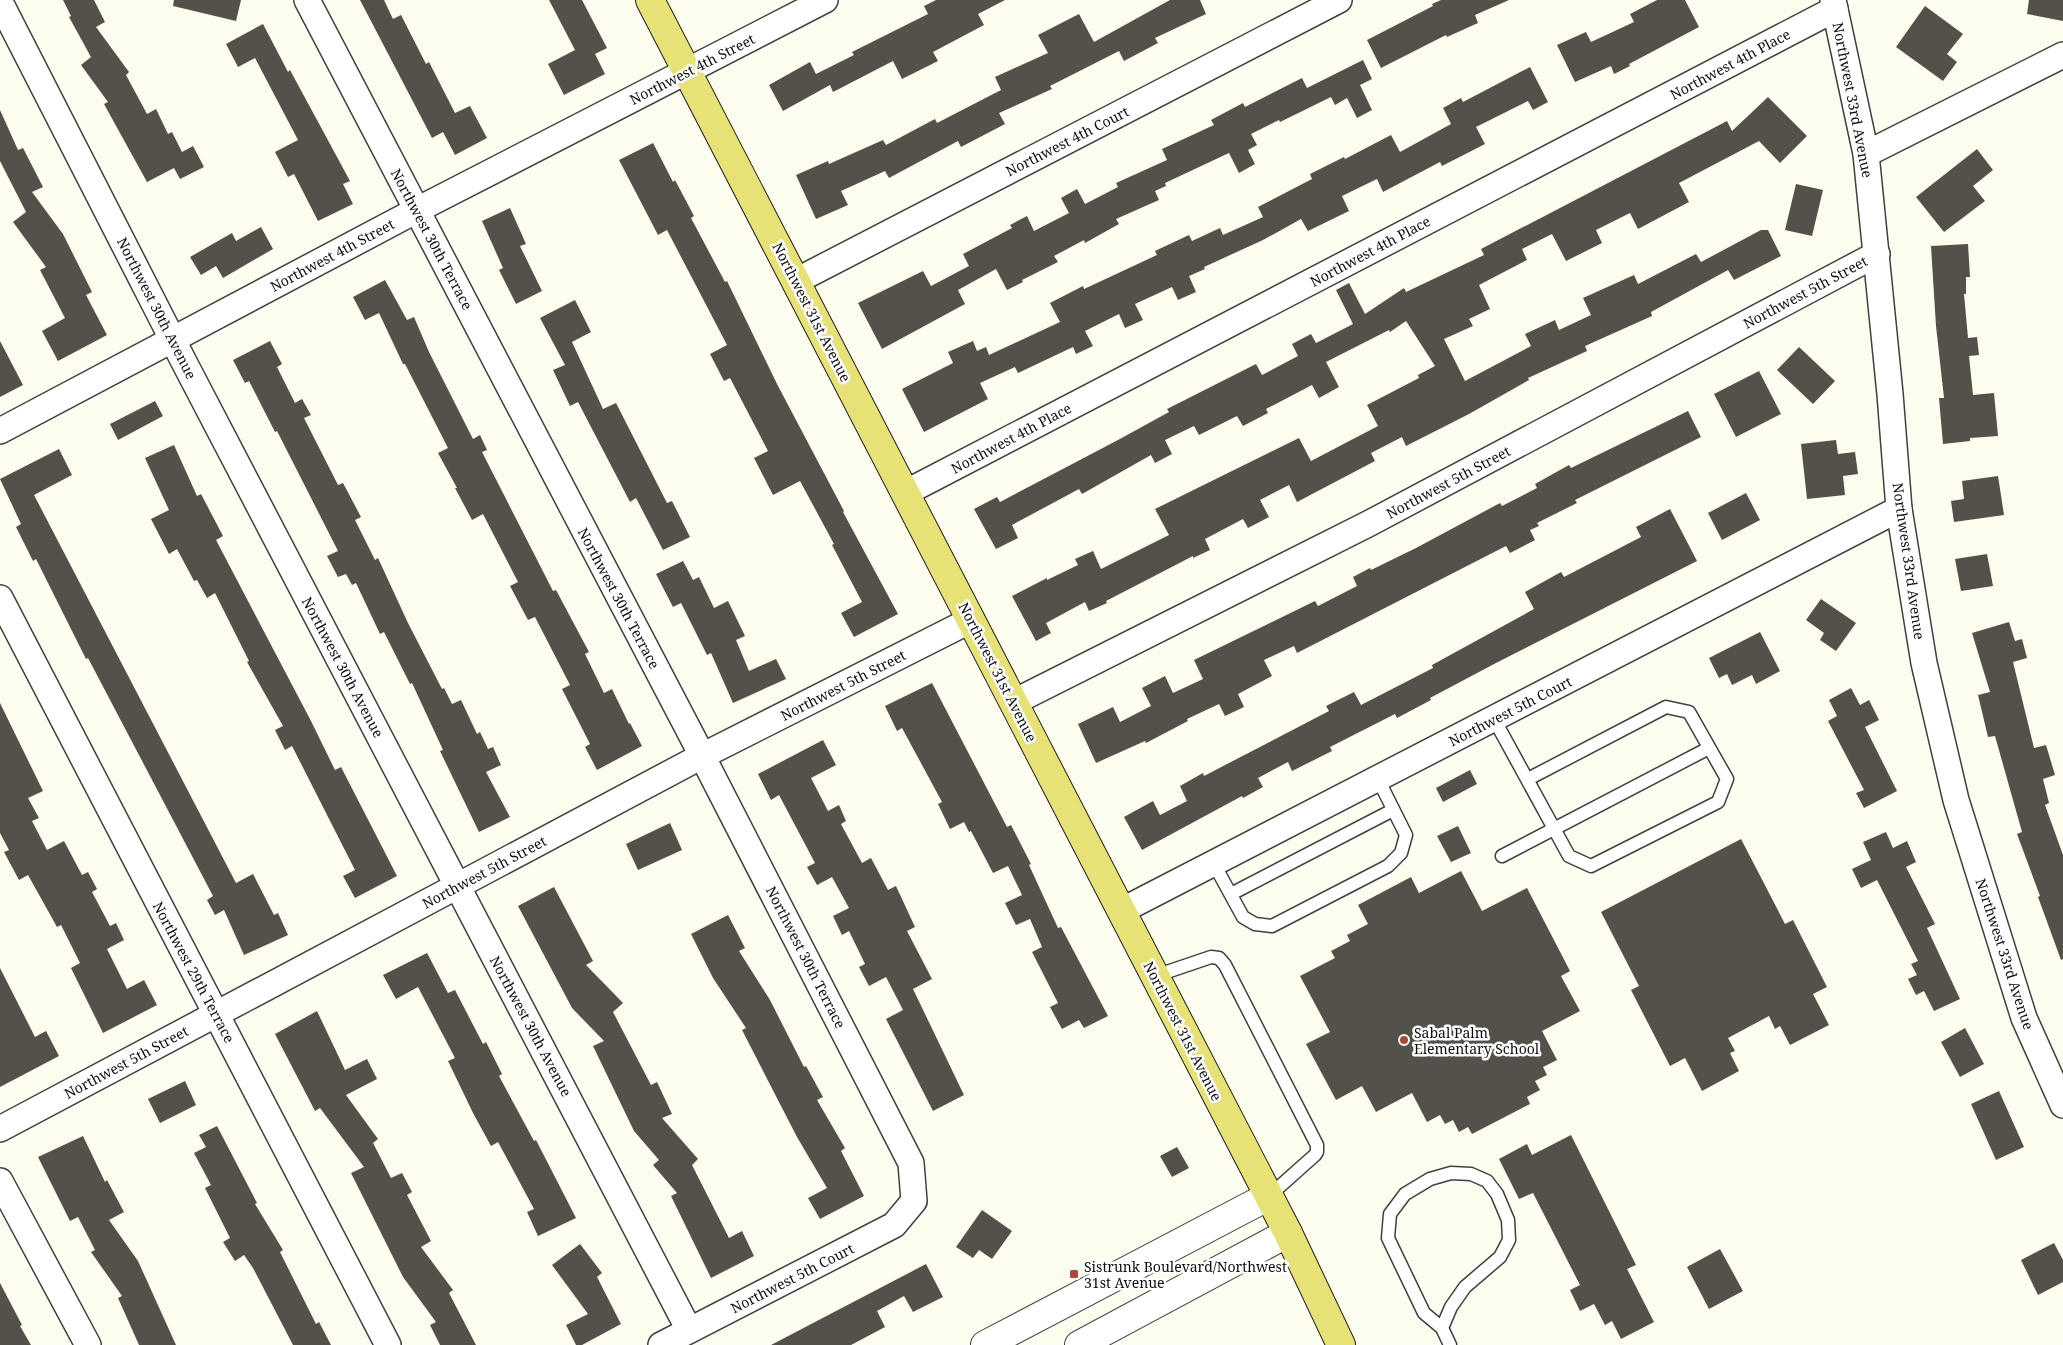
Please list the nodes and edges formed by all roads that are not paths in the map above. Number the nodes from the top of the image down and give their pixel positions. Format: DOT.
graph roads {
  1 [pos="308,0"];
  2 [pos="650,0"];
  3 [pos="825,0"];
  4 [pos="1339,0"];
  5 [pos="0,2"];
  6 [pos="1834,4"];
  7 [pos="2063,55"];
  8 [pos="687,72"];
  9 [pos="1866,154"];
  10 [pos="417,210"];
  11 [pos="1877,254"];
  12 [pos="796,281"];
  13 [pos="173,339"];
  14 [pos="0,431"];
  15 [pos="906,493"];
  16 [pos="1899,509"];
  17 [pos="0,598"];
  18 [pos="971,620"];
  19 [pos="1014,702"];
  20 [pos="1494,719"];
  21 [pos="1710,748"];
  22 [pos="702,756"];
  23 [pos="1378,779"];
  24 [pos="1528,779"];
  25 [pos="1394,810"];
  26 [pos="1554,828"];
  27 [pos="1502,856"];
  28 [pos="1214,864"];
  29 [pos="458,886"];
  30 [pos="1231,894"];
  31 [pos="1121,911"];
  32 [pos="1155,976"];
  33 [pos="216,1014"];
  34 [pos="2063,1105"];
  35 [pos="0,1129"];
  36 [pos="0,1181"];
  37 [pos="1269,1196"];
  38 [pos="914,1201"];
  39 [pos="1288,1234"];
  40 [pos="1442,1328"];
  41 [pos="689,1330"];
  42 [pos="88,1345"];
  43 [pos="388,1345"];
  44 [pos="661,1345"];
  45 [pos="985,1345"];
  46 [pos="1079,1345"];
  47 [pos="1341,1345"];
  48 [pos="1450,1345"];
  1 -- 10 [label="street, Northwest 30th Terrace"];
  2 -- 8 [label="main road, Northwest 31st Avenue"];
  3 -- 8 [label="street, Northwest 4th Street"];
  4 -- 12 [label="street, Northwest 4th Court"];
  5 -- 13 [label="street, Northwest 30th Avenue"];
  6 -- 9 [label="street, Northwest 33rd Avenue"];
  6 -- 15 [label="street, Northwest 4th Place"];
  7 -- 9 [label="street"];
  8 -- 10 [label="street, Northwest 4th Street"];
  8 -- 12 [label="main road, Northwest 31st Avenue"];
  9 -- 11 [label="street, Northwest 33rd Avenue"];
  10 -- 13 [label="street, Northwest 4th Street"];
  10 -- 22 [label="street, Northwest 30th Terrace"];
  11 -- 16 [label="street, Northwest 33rd Avenue"];
  11 -- 19 [label="street, Northwest 5th Street"];
  12 -- 15 [label="main road, Northwest 31st Avenue"];
  13 -- 14 [label="street, Northwest 4th Street"];
  13 -- 29 [label="street, Northwest 30th Avenue"];
  15 -- 18 [label="main road, Northwest 31st Avenue"];
  16 -- 20 [label="street, Northwest 5th Court"];
  16 -- 34 [label="street, Northwest 33rd Avenue"];
  17 -- 33 [label="street, Northwest 29th Terrace"];
  18 -- 19 [label="main road, Northwest 31st Avenue"];
  18 -- 22 [label="street, Northwest 5th Street"];
  19 -- 31 [label="main road, Northwest 31st Avenue"];
  20 -- 23 [label="street, Northwest 5th Court"];
  20 -- 24 [label="lane"];
  21 -- 24 [label="lane"];
  21 -- 26 [label="lane"];
  21 -- 26 [label="lane"];
  22 -- 29 [label="street, Northwest 5th Street"];
  22 -- 38 [label="street, Northwest 30th Terrace"];
  23 -- 25 [label="lane"];
  23 -- 28 [label="street, Northwest 5th Court"];
  24 -- 26 [label="lane"];
  25 -- 30 [label="lane"];
  25 -- 30 [label="lane"];
  26 -- 27 [label="lane"];
  28 -- 30 [label="lane"];
  28 -- 31 [label="street, Northwest 5th Court"];
  29 -- 33 [label="street, Northwest 5th Street"];
  29 -- 41 [label="street, Northwest 30th Avenue"];
  31 -- 32 [label="main road, Northwest 31st Avenue"];
  32 -- 37 [label="main road, Northwest 31st Avenue"];
  32 -- 37 [label="lane"];
  33 -- 35 [label="street, Northwest 5th Street"];
  33 -- 43 [label="street, Northwest 29th Terrace"];
  36 -- 42 [label="street"];
  37 -- 39 [label="main road, Northwest 31st Avenue"];
  37 -- 45 [label="street"];
  38 -- 41 [label="street, Northwest 5th Court"];
  39 -- 46 [label="street"];
  39 -- 47 [label="main road, Northwest 31st Avenue"];
  40 -- 40 [label="lane"];
  40 -- 48 [label="lane"];
  41 -- 44 [label="street, Northwest 5th Court"];
}
